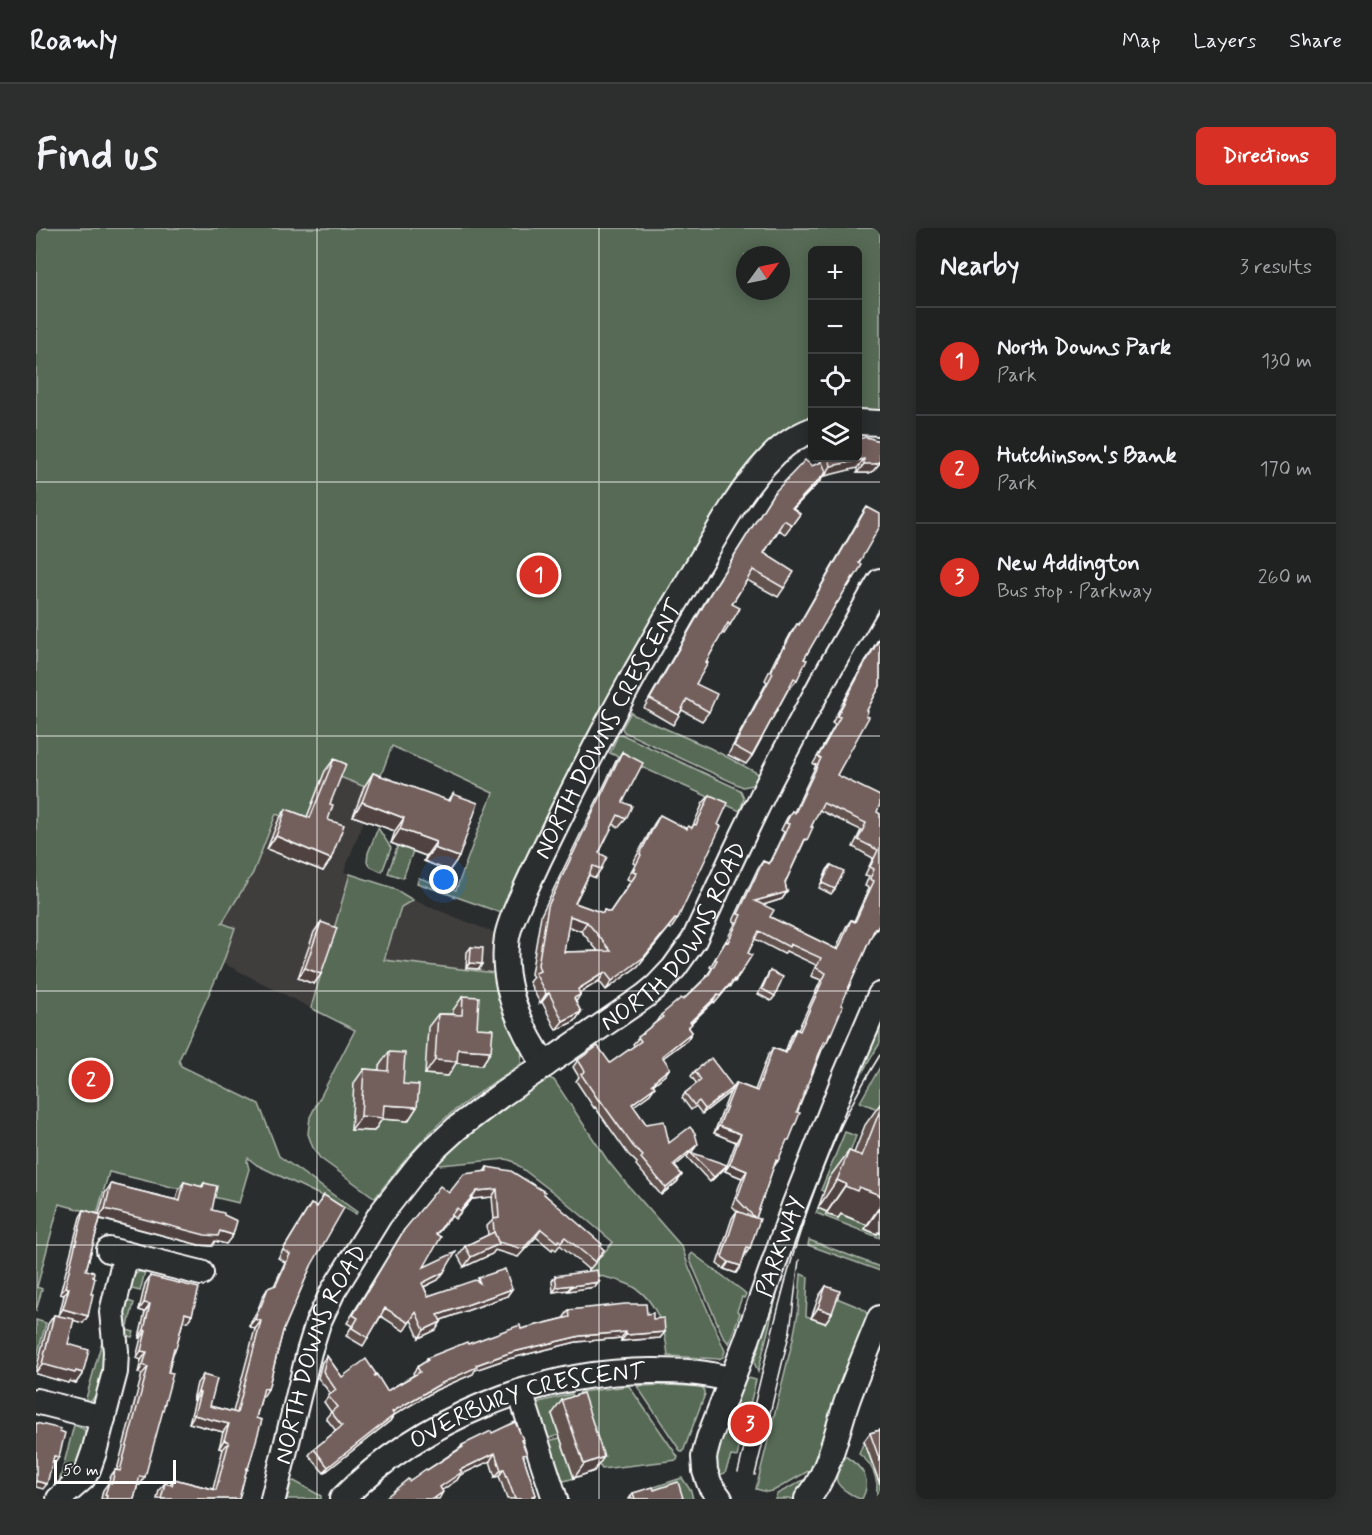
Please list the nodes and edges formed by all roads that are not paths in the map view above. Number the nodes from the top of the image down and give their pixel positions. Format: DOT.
graph roads {
  1 [pos="862,422"];
  2 [pos="880,423"];
  3 [pos="808,433"];
  4 [pos="880,581"];
  5 [pos="880,995"];
  6 [pos="545,1065"];
  7 [pos="201,1273"];
  8 [pos="880,1318"];
  9 [pos="731,1380"];
  10 [pos="520,1392"];
  11 [pos="36,1401"];
  12 [pos="103,1418"];
  13 [pos="817,1496"];
  14 [pos="59,1499"];
  15 [pos="273,1499"];
  16 [pos="342,1499"];
  17 [pos="555,1499"];
  18 [pos="720,1499"];
  1 -- 2 [label="street"];
  3 -- 6 [label="street, NORTH DOWNS CRESCENT"];
  4 -- 6 [label="street, NORTH DOWNS ROAD"];
  5 -- 9 [label="street, PARKWAY"];
  6 -- 15 [label="street, NORTH DOWNS ROAD"];
  7 -- 12 [label="street"];
  8 -- 13 [label="street"];
  9 -- 10 [label="street, OVERBURY CRESCENT"];
  9 -- 18 [label="street, PARKWAY"];
  10 -- 16 [label="street, OVERBURY CRESCENT"];
  10 -- 17 [label="street"];
  11 -- 12 [label="street"];
  12 -- 14 [label="street"];
}
